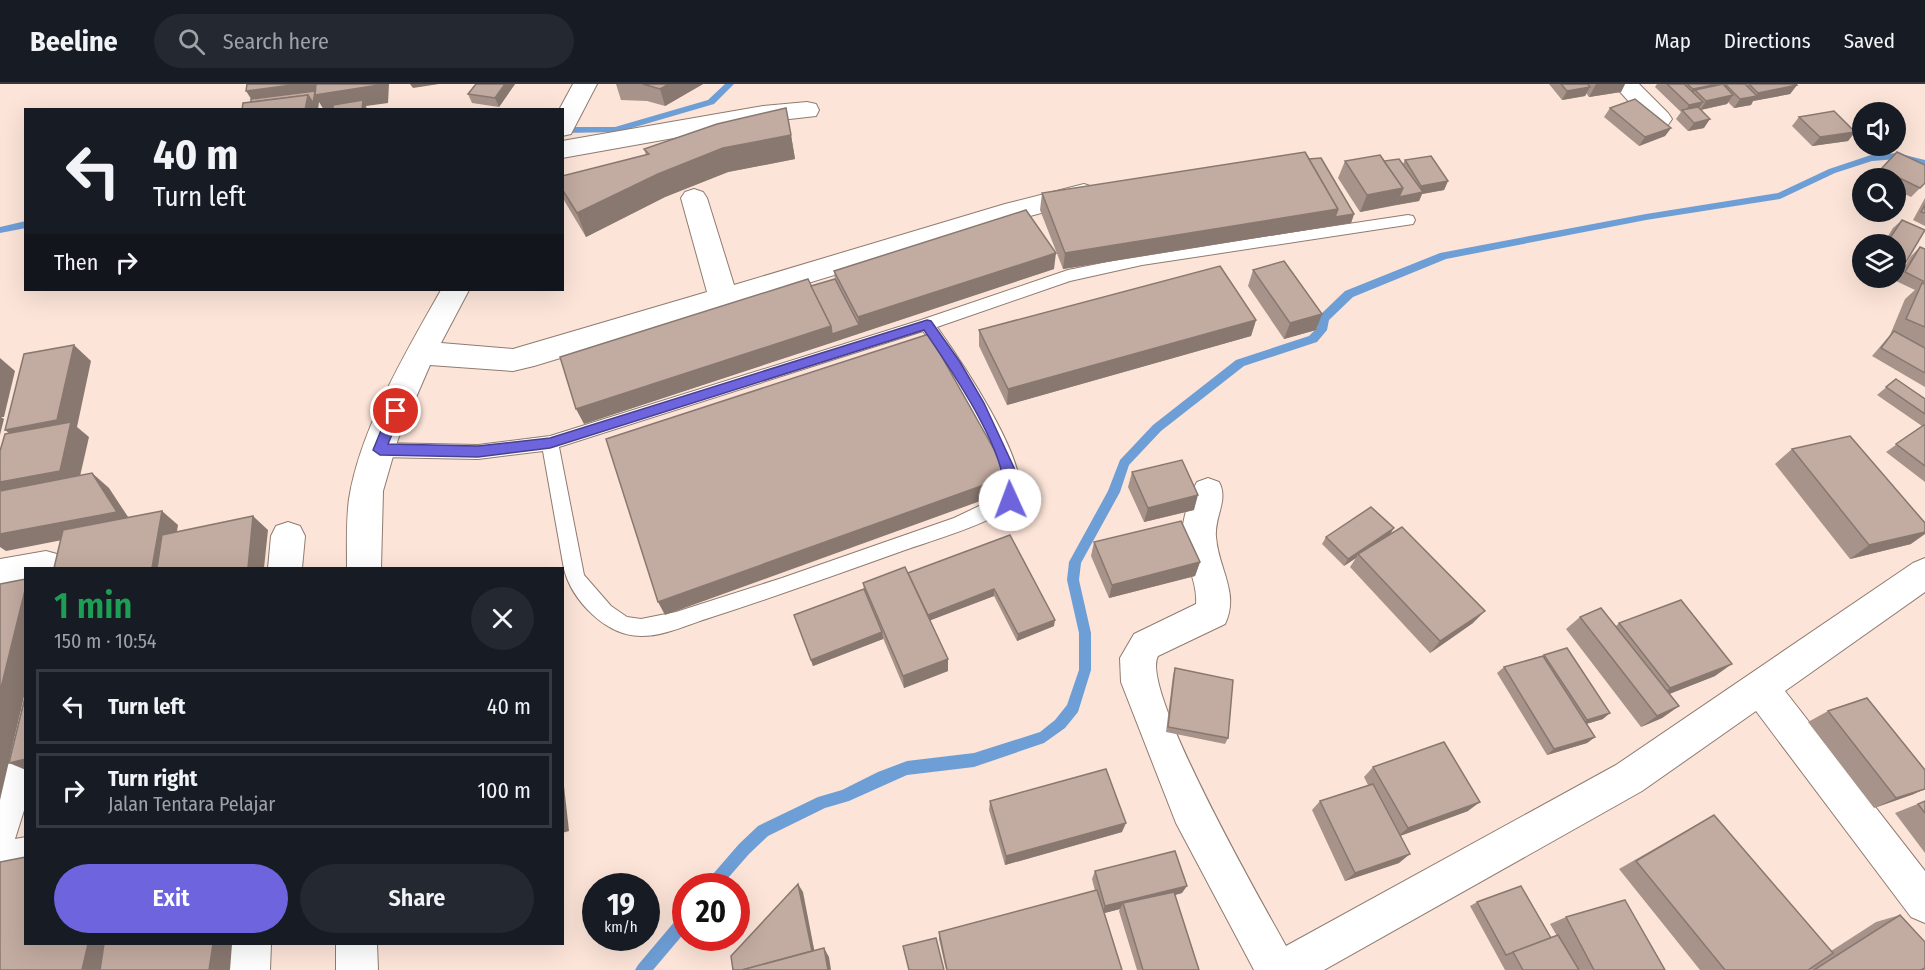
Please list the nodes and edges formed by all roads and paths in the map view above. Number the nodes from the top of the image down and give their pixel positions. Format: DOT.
graph roads {
  1 [pos="585,84"];
  2 [pos="1625,84"];
  3 [pos="807,110"];
  4 [pos="1659,119"];
  5 [pos="564,126"];
  6 [pos="564,150"];
  7 [pos="1108,187"];
  8 [pos="694,198"];
  9 [pos="1408,220"];
  10 [pos="453,291"];
  11 [pos="723,297"];
  12 [pos="927,324"];
  13 [pos="420,353"];
  14 [pos="550,443"];
  15 [pos="380,450"];
  16 [pos="1208,491"];
  17 [pos="288,536"];
  18 [pos="285,567"];
  19 [pos="364,567"];
  20 [pos="24,570"];
  21 [pos="1925,573"];
  22 [pos="0,574"];
  23 [pos="1761,688"];
  24 [pos="24,735"];
  25 [pos="8,811"];
  26 [pos="24,856"];
  27 [pos="0,862"];
  28 [pos="1925,903"];
  29 [pos="251,945"];
  30 [pos="357,945"];
  31 [pos="249,970"];
  32 [pos="357,970"];
  33 [pos="1275,970"];
  34 [pos="1283,970"];
  1 -- 5 [label="street"];
  2 -- 4 [label="street"];
  3 -- 6 [label="street"];
  7 -- 11 [label="street"];
  8 -- 11 [label="street"];
  9 -- 12 [label="lane"];
  10 -- 13 [label="street"];
  11 -- 13 [label="street"];
  12 -- 14 [label="lane"];
  12 -- 14 [label="lane"];
  13 -- 15 [label="street"];
  14 -- 15 [label="lane"];
  15 -- 19 [label="street"];
  16 -- 33 [label="street"];
  17 -- 18 [label="street"];
  20 -- 22 [label="street"];
  21 -- 23 [label="street"];
  23 -- 28 [label="street"];
  23 -- 34 [label="street"];
  24 -- 25 [label="street"];
  26 -- 27 [label="street"];
  29 -- 31 [label="street"];
  30 -- 32 [label="street"];
}
